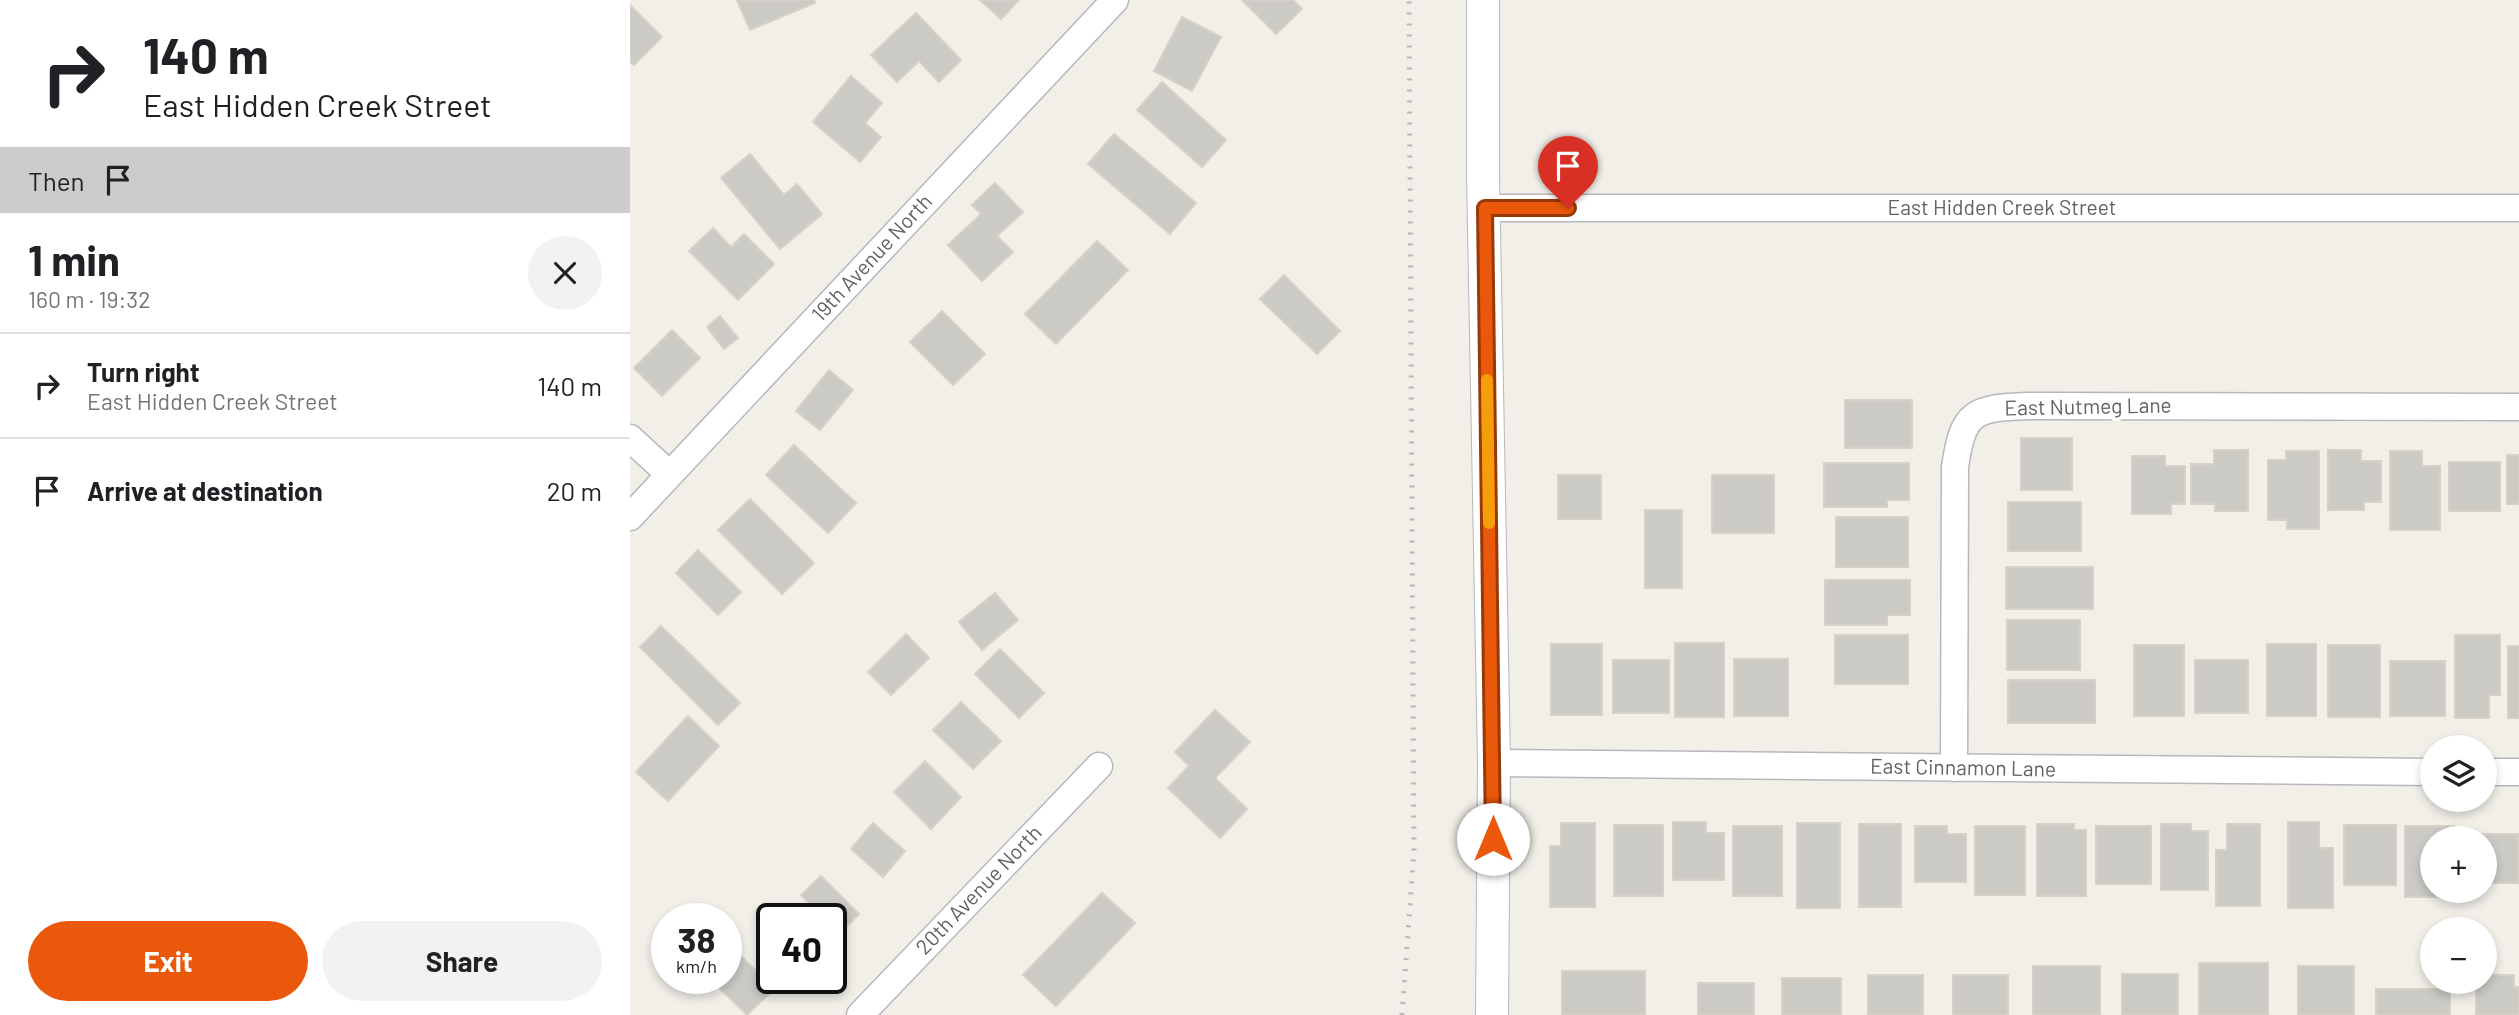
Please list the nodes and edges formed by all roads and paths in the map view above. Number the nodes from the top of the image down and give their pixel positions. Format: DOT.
graph roads {
  1 [pos="1115,0"];
  2 [pos="1483,0"];
  3 [pos="1485,208"];
  4 [pos="2519,208"];
  5 [pos="2519,407"];
  6 [pos="630,438"];
  7 [pos="669,474"];
  8 [pos="630,517"];
  9 [pos="1494,763"];
  10 [pos="1099,766"];
  11 [pos="1954,768"];
  12 [pos="2420,772"];
  13 [pos="2497,772"];
  14 [pos="2519,772"];
  15 [pos="860,1015"];
  16 [pos="1492,1015"];
  1 -- 7 [label="street, 19th Avenue North"];
  2 -- 3 [label="street"];
  3 -- 4 [label="street, East Hidden Creek Street"];
  3 -- 9 [label="street"];
  5 -- 11 [label="street, East Nutmeg Lane"];
  6 -- 7 [label="street"];
  7 -- 8 [label="street, 19th Avenue North"];
  9 -- 11 [label="street, East Cinnamon Lane"];
  9 -- 16 [label="street"];
  10 -- 15 [label="street, 20th Avenue North"];
  11 -- 12 [label="street, East Cinnamon Lane"];
  13 -- 14 [label="street"];
}
